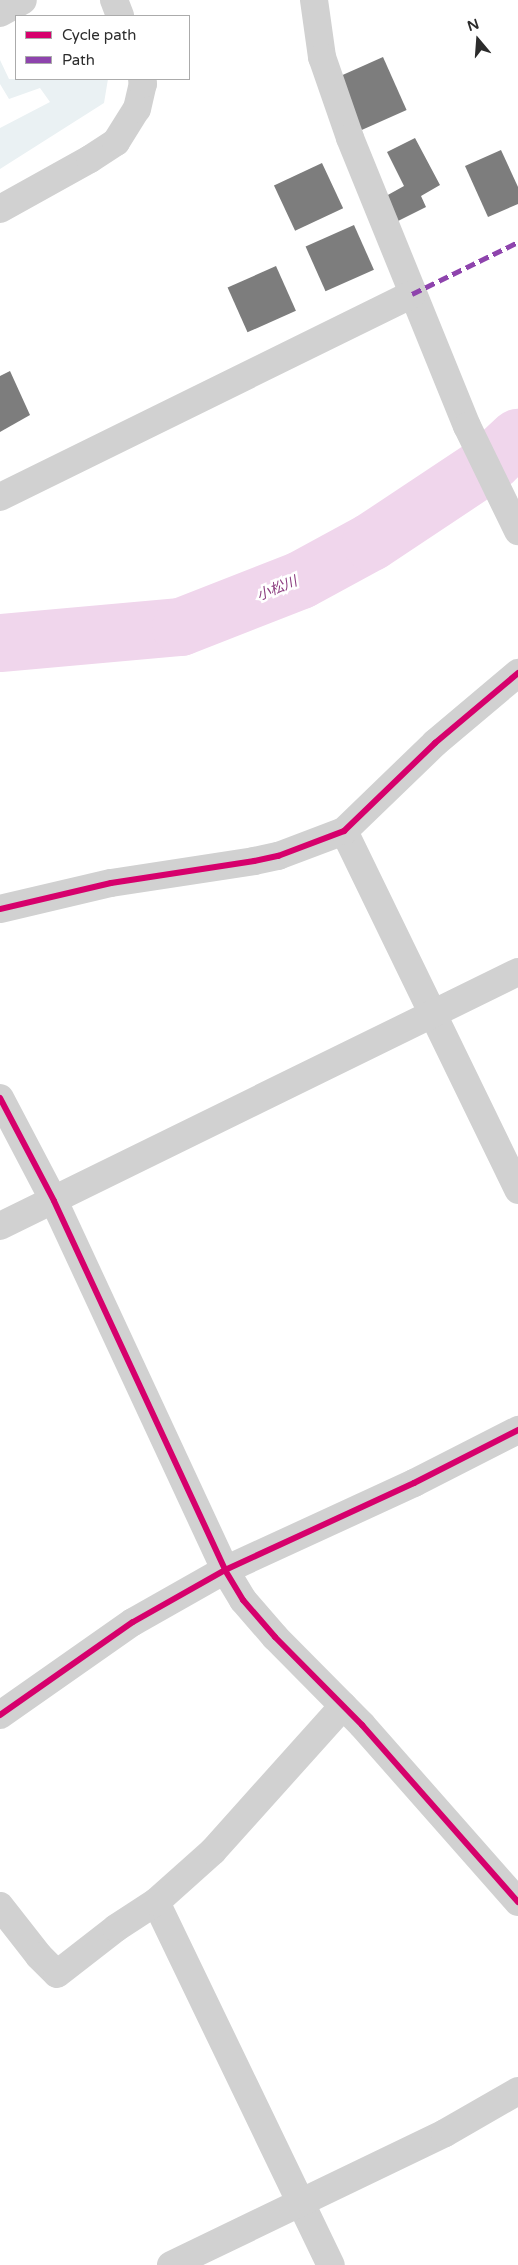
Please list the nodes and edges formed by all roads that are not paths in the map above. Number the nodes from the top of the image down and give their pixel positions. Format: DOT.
graph roads {
  1 [pos="23,0"];
  2 [pos="114,0"];
  3 [pos="314,0"];
  4 [pos="0,13"];
  5 [pos="120,15"];
  6 [pos="142,80"];
  7 [pos="0,209"];
  8 [pos="412,294"];
  9 [pos="0,497"];
  10 [pos="518,531"];
  11 [pos="518,673"];
  12 [pos="344,831"];
  13 [pos="0,909"];
  14 [pos="518,972"];
  15 [pos="432,1013"];
  16 [pos="0,1098"];
  17 [pos="518,1190"];
  18 [pos="54,1201"];
  19 [pos="0,1226"];
  20 [pos="518,1430"];
  21 [pos="225,1570"];
  22 [pos="343,1706"];
  23 [pos="0,1715"];
  24 [pos="156,1902"];
  25 [pos="518,1902"];
  26 [pos="0,1906"];
  27 [pos="518,2091"];
  28 [pos="301,2203"];
  29 [pos="171,2265"];
  30 [pos="331,2265"];
  1 -- 4 [label="street"];
  2 -- 5 [label="street"];
  3 -- 8 [label="street"];
  6 -- 7 [label="street"];
  8 -- 9 [label="street"];
  8 -- 10 [label="street"];
  11 -- 12 [label="street"];
  12 -- 13 [label="street"];
  12 -- 15 [label="street"];
  14 -- 15 [label="street"];
  15 -- 17 [label="street"];
  15 -- 18 [label="street"];
  16 -- 18 [label="street"];
  18 -- 19 [label="street"];
  18 -- 21 [label="street"];
  20 -- 21 [label="street"];
  21 -- 22 [label="street"];
  21 -- 23 [label="street"];
  22 -- 24 [label="street"];
  22 -- 25 [label="street"];
  24 -- 26 [label="street"];
  24 -- 28 [label="street"];
  27 -- 28 [label="street"];
  28 -- 29 [label="street"];
  28 -- 30 [label="street"];
}
